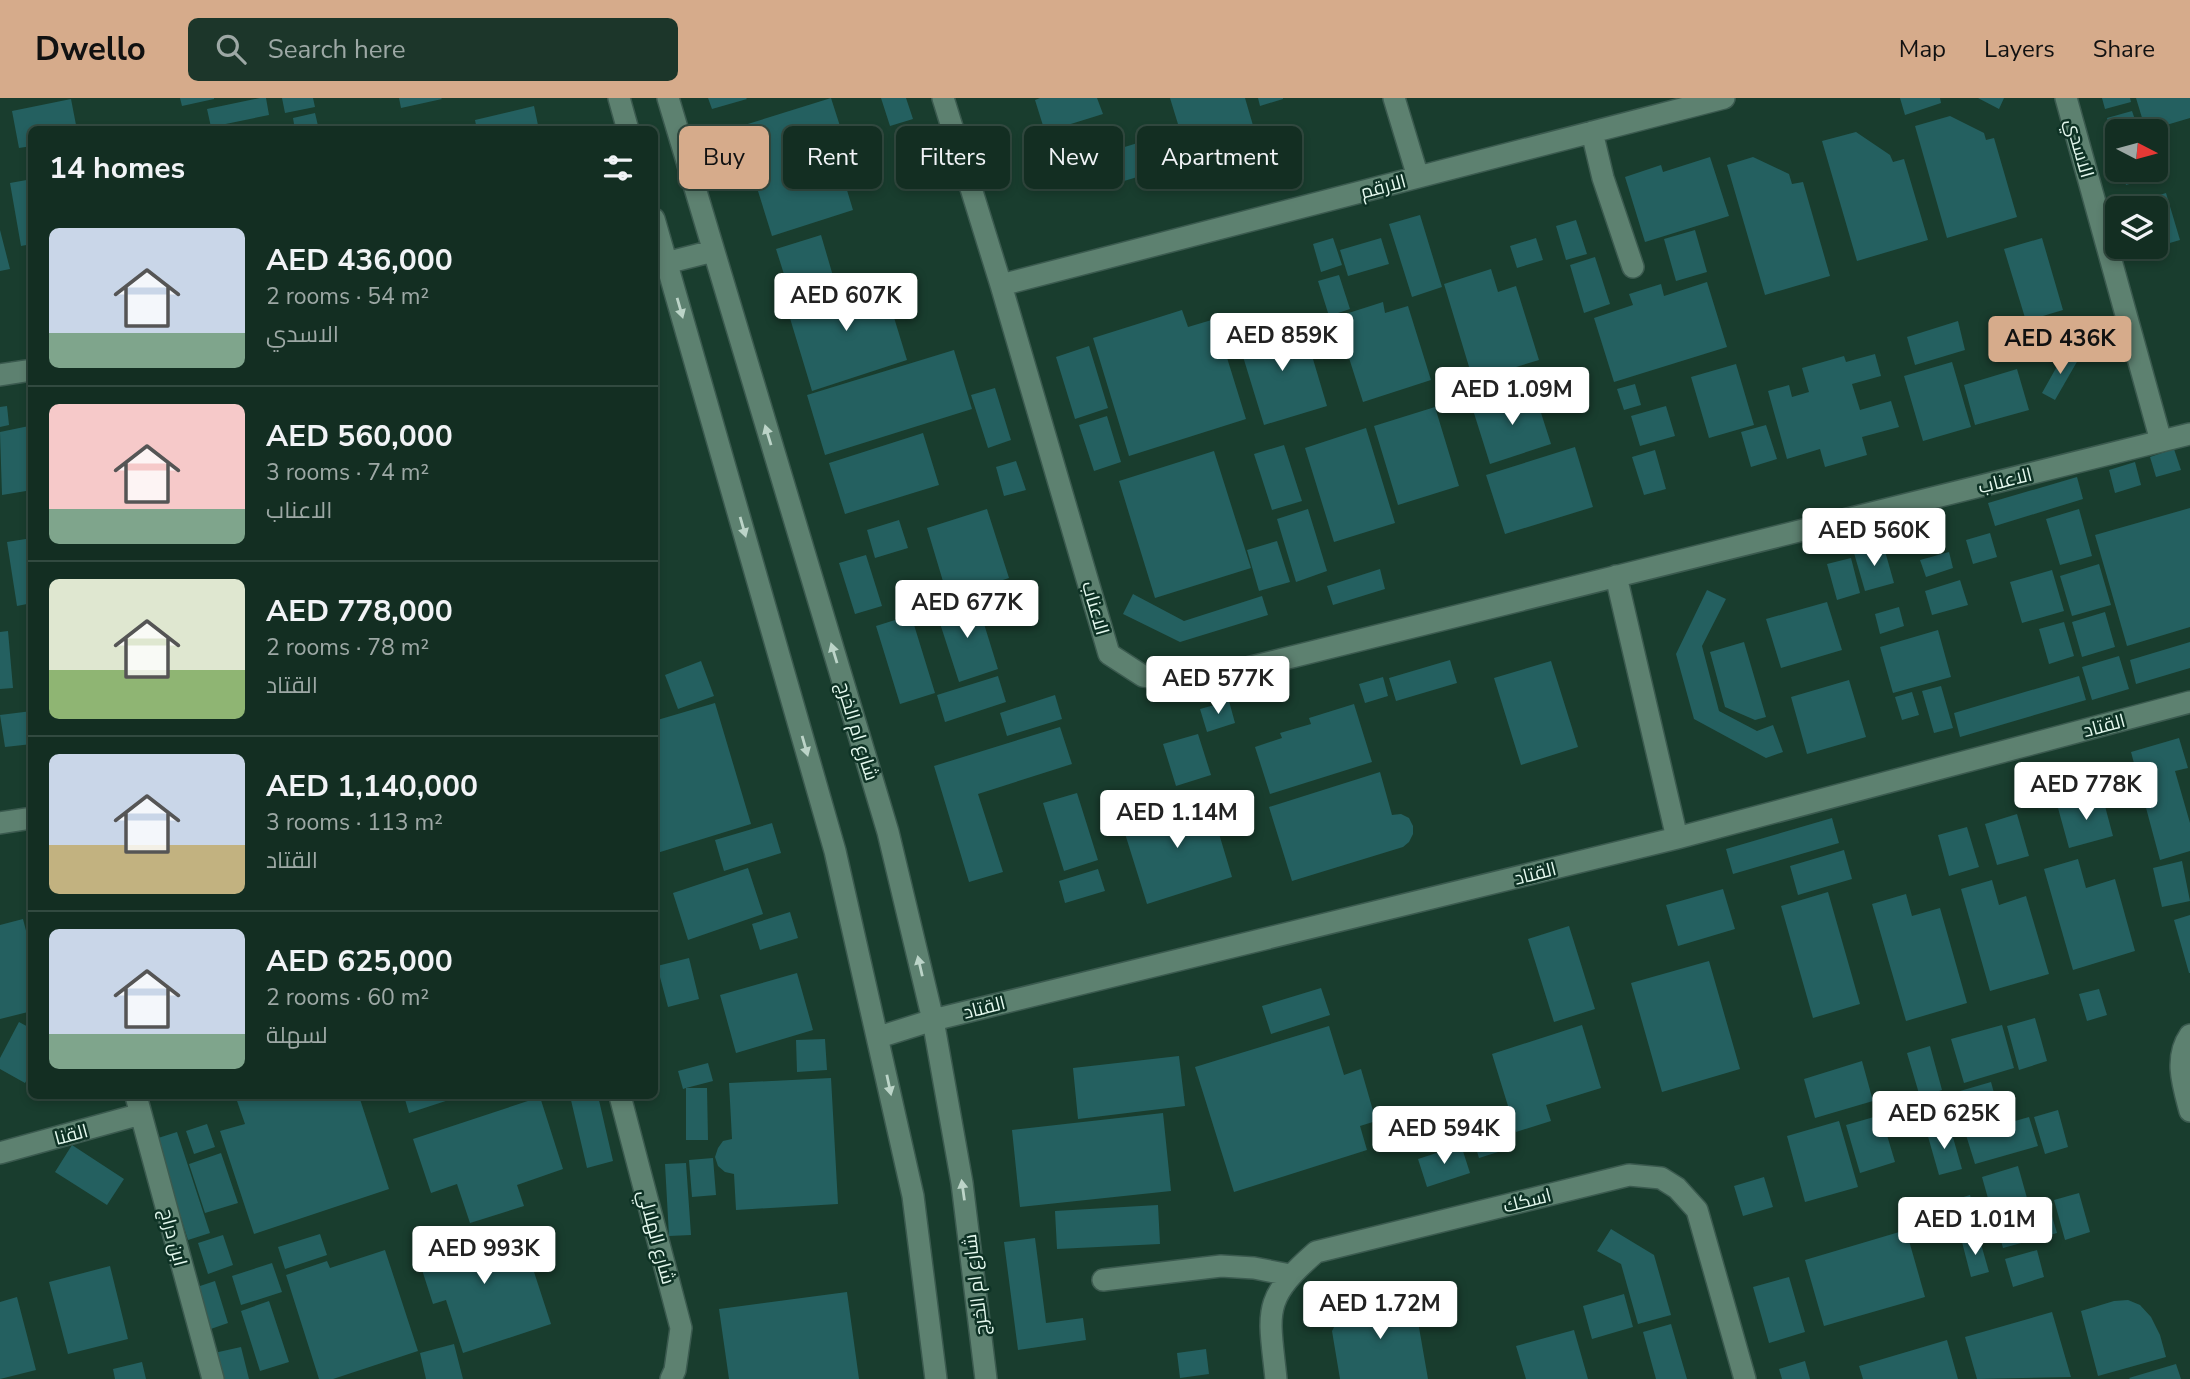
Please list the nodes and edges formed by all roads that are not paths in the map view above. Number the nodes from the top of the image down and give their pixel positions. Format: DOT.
graph roads {
  1 [pos="619,98"];
  2 [pos="667,98"];
  3 [pos="943,98"];
  4 [pos="1394,98"];
  5 [pos="1724,98"];
  6 [pos="2066,98"];
  7 [pos="627,126"];
  8 [pos="1592,132"];
  9 [pos="1418,177"];
  10 [pos="658,245"];
  11 [pos="713,251"];
  12 [pos="661,265"];
  13 [pos="1633,267"];
  14 [pos="1001,285"];
  15 [pos="28,371"];
  16 [pos="0,375"];
  17 [pos="2190,434"];
  18 [pos="2161,442"];
  19 [pos="1616,576"];
  20 [pos="2190,702"];
  21 [pos="28,819"];
  22 [pos="0,823"];
  23 [pos="1677,838"];
  24 [pos="933,1020"];
  25 [pos="2190,1035"];
  26 [pos="879,1037"];
  27 [pos="621,1099"];
  28 [pos="139,1105"];
  29 [pos="2190,1111"];
  30 [pos="0,1153"];
  31 [pos="1290,1275"];
  32 [pos="1104,1280"];
  33 [pos="213,1379"];
  34 [pos="671,1379"];
  35 [pos="936,1379"];
  36 [pos="986,1379"];
  37 [pos="1276,1379"];
  38 [pos="1745,1379"];
  1 -- 7 [label="street"];
  2 -- 11 [label="street, شارع ام الخرج"];
  3 -- 14 [label="street, الاعناب"];
  4 -- 9 [label="street"];
  5 -- 8 [label="street, الارقم"];
  6 -- 18 [label="street, الاسدي"];
  8 -- 9 [label="street, الارقم"];
  8 -- 13 [label="street"];
  9 -- 14 [label="street, الارقم"];
  10 -- 12 [label="street"];
  11 -- 12 [label="street"];
  24 -- 11 [label="street, شارع ام الخرج, one-way"];
  12 -- 26 [label="street, one-way"];
  14 -- 19 [label="street, الاعناب"];
  15 -- 16 [label="street"];
  17 -- 18 [label="street, الاعناب"];
  18 -- 19 [label="street, الاعناب"];
  19 -- 23 [label="street"];
  20 -- 23 [label="street, القتاد"];
  21 -- 22 [label="street"];
  23 -- 24 [label="street, القتاد"];
  24 -- 26 [label="street, القتاد"];
  36 -- 24 [label="street, شارع ام الخرج, one-way"];
  25 -- 29 [label="street"];
  26 -- 35 [label="street, one-way"];
  27 -- 34 [label="street, شارع الهلالي"];
  28 -- 30 [label="street, القنا"];
  28 -- 33 [label="street, ابن دراج"];
  31 -- 32 [label="street"];
  31 -- 37 [label="street, اسكك"];
  31 -- 38 [label="street, اسكك"];
}
